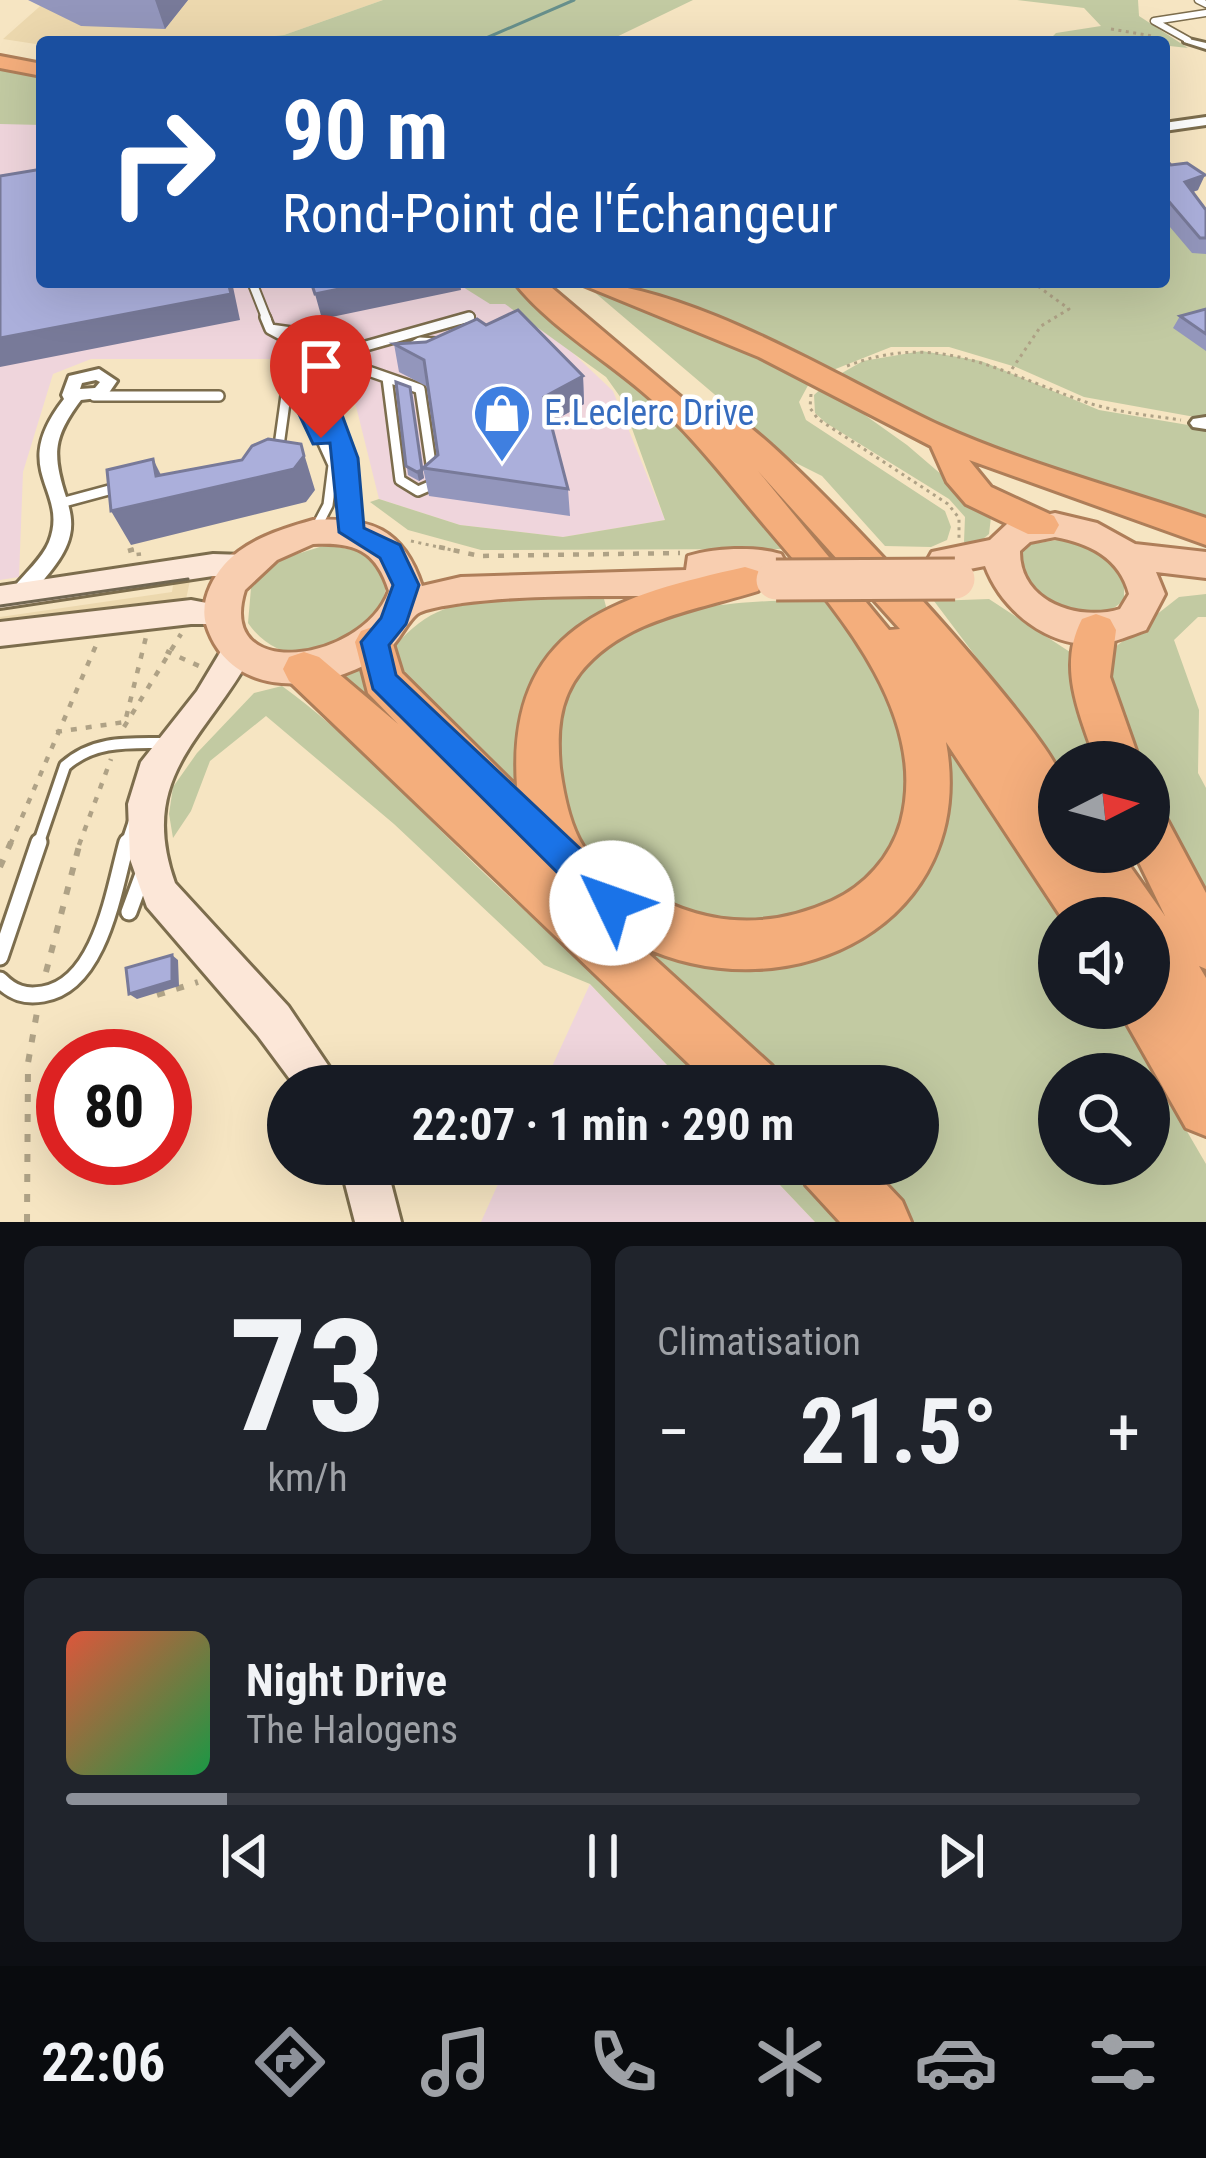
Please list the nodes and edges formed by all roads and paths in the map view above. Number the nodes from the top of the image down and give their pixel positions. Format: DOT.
graph roads {
  1 [pos="1198,0"];
  2 [pos="1206,9"];
  3 [pos="1188,40"];
  4 [pos="1206,46"];
  5 [pos="0,52"];
  6 [pos="36,60"];
  7 [pos="0,62"];
  8 [pos="36,69"];
  9 [pos="1206,121"];
  10 [pos="1170,127"];
  11 [pos="254,288"];
  12 [pos="535,288"];
  13 [pos="568,288"];
  14 [pos="605,288"];
  15 [pos="1040,288"];
  16 [pos="470,317"];
  17 [pos="270,329"];
  18 [pos="391,339"];
  19 [pos="334,344"];
  20 [pos="410,346"];
  21 [pos="355,349"];
  22 [pos="313,352"];
  23 [pos="425,362"];
  24 [pos="354,366"];
  25 [pos="1012,369"];
  26 [pos="314,371"];
  27 [pos="834,372"];
  28 [pos="332,374"];
  29 [pos="387,379"];
  30 [pos="818,384"];
  31 [pos="420,389"];
  32 [pos="84,396"];
  33 [pos="219,396"];
  34 [pos="1202,423"];
  35 [pos="945,439"];
  36 [pos="725,454"];
  37 [pos="279,458"];
  38 [pos="109,490"];
  39 [pos="57,504"];
  40 [pos="1041,525"];
  41 [pos="313,532"];
  42 [pos="351,532"];
  43 [pos="1206,532"];
  44 [pos="691,553"];
  45 [pos="1126,555"];
  46 [pos="952,561"];
  47 [pos="1206,565"];
  48 [pos="245,566"];
  49 [pos="1004,569"];
  50 [pos="405,570"];
  51 [pos="764,575"];
  52 [pos="1206,583"];
  53 [pos="1147,594"];
  54 [pos="11,595"];
  55 [pos="205,621"];
  56 [pos="1096,630"];
  57 [pos="148,632"];
  58 [pos="0,634"];
  59 [pos="100,638"];
  60 [pos="375,642"];
  61 [pos="270,662"];
  62 [pos="56,732"];
  63 [pos="1111,741"];
  64 [pos="117,745"];
  65 [pos="162,758"];
  66 [pos="1038,777"];
  67 [pos="148,859"];
  68 [pos="568,862"];
  69 [pos="0,867"];
  70 [pos="1170,873"];
  71 [pos="1077,897"];
  72 [pos="129,912"];
  73 [pos="1206,944"];
  74 [pos="0,957"];
  75 [pos="216,959"];
  76 [pos="1170,968"];
  77 [pos="0,980"];
  78 [pos="157,995"];
  79 [pos="40,997"];
  80 [pos="1206,1027"];
  81 [pos="1158,1029"];
  82 [pos="305,1065"];
  83 [pos="730,1065"];
  84 [pos="1206,1108"];
  85 [pos="368,1185"];
  86 [pos="847,1185"];
  87 [pos="27,1222"];
  88 [pos="378,1222"];
  89 [pos="881,1222"];
  1 -- 2 [label="lane"];
  2 -- 3 [label="lane"];
  3 -- 4 [label="street"];
  5 -- 6 [label="highway"];
  7 -- 8 [label="highway"];
  9 -- 10 [label="street"];
  11 -- 17 [label="lane"];
  12 -- 36 [label="highway"];
  13 -- 66 [label="highway"];
  14 -- 35 [label="highway"];
  15 -- 25 [label="path"];
  16 -- 18 [label="lane"];
  17 -- 19 [label="lane"];
  17 -- 22 [label="lane"];
  18 -- 20 [label="lane"];
  18 -- 21 [label="lane"];
  19 -- 21 [label="lane"];
  19 -- 22 [label="lane"];
  20 -- 23 [label="lane"];
  20 -- 23 [label="lane"];
  21 -- 24 [label="lane"];
  22 -- 26 [label="lane"];
  23 -- 31 [label="lane"];
  24 -- 28 [label="lane"];
  24 -- 29 [label="lane"];
  25 -- 27 [label="path"];
  25 -- 34 [label="path"];
  26 -- 28 [label="lane"];
  26 -- 37 [label="lane"];
  26 -- 41 [label="lane"];
  28 -- 42 [label="lane"];
  29 -- 31 [label="lane"];
  29 -- 31 [label="lane"];
  30 -- 46 [label="path"];
  32 -- 33 [label="lane"];
  32 -- 39 [label="street"];
  35 -- 40 [label="highway"];
  35 -- 43 [label="highway"];
  36 -- 68 [label="highway"];
  36 -- 71 [label="highway"];
  38 -- 39 [label="lane"];
  39 -- 54 [label="street"];
  40 -- 45 [label="main road"];
  40 -- 49 [label="main road"];
  41 -- 42 [label="main road"];
  41 -- 48 [label="main road"];
  42 -- 50 [label="main road"];
  44 -- 50 [label="path"];
  45 -- 47 [label="main road"];
  45 -- 53 [label="main road"];
  46 -- 49 [label="main road"];
  46 -- 51 [label="main road, bridge"];
  48 -- 54 [label="street"];
  48 -- 55 [label="main road"];
  49 -- 56 [label="main road"];
  50 -- 51 [label="main road"];
  50 -- 60 [label="main road"];
  51 -- 68 [label="highway"];
  52 -- 53 [label="main road"];
  53 -- 56 [label="main road"];
  55 -- 58 [label="street"];
  55 -- 61 [label="main road"];
  55 -- 64 [label="path"];
  56 -- 63 [label="highway"];
  57 -- 62 [label="path"];
  59 -- 62 [label="path"];
  60 -- 61 [label="main road"];
  60 -- 68 [label="highway"];
  61 -- 65 [label="street"];
  61 -- 83 [label="highway"];
  62 -- 69 [label="path"];
  64 -- 65 [label="lane"];
  64 -- 74 [label="lane"];
  64 -- 79 [label="path"];
  65 -- 67 [label="street"];
  65 -- 79 [label="lane"];
  67 -- 72 [label="lane"];
  67 -- 75 [label="street"];
  70 -- 73 [label="highway"];
  75 -- 78 [label="path"];
  75 -- 82 [label="street"];
  76 -- 80 [label="highway"];
  77 -- 79 [label="lane"];
  79 -- 87 [label="path"];
  81 -- 84 [label="highway"];
  85 -- 88 [label="street"];
  86 -- 89 [label="highway"];
}
